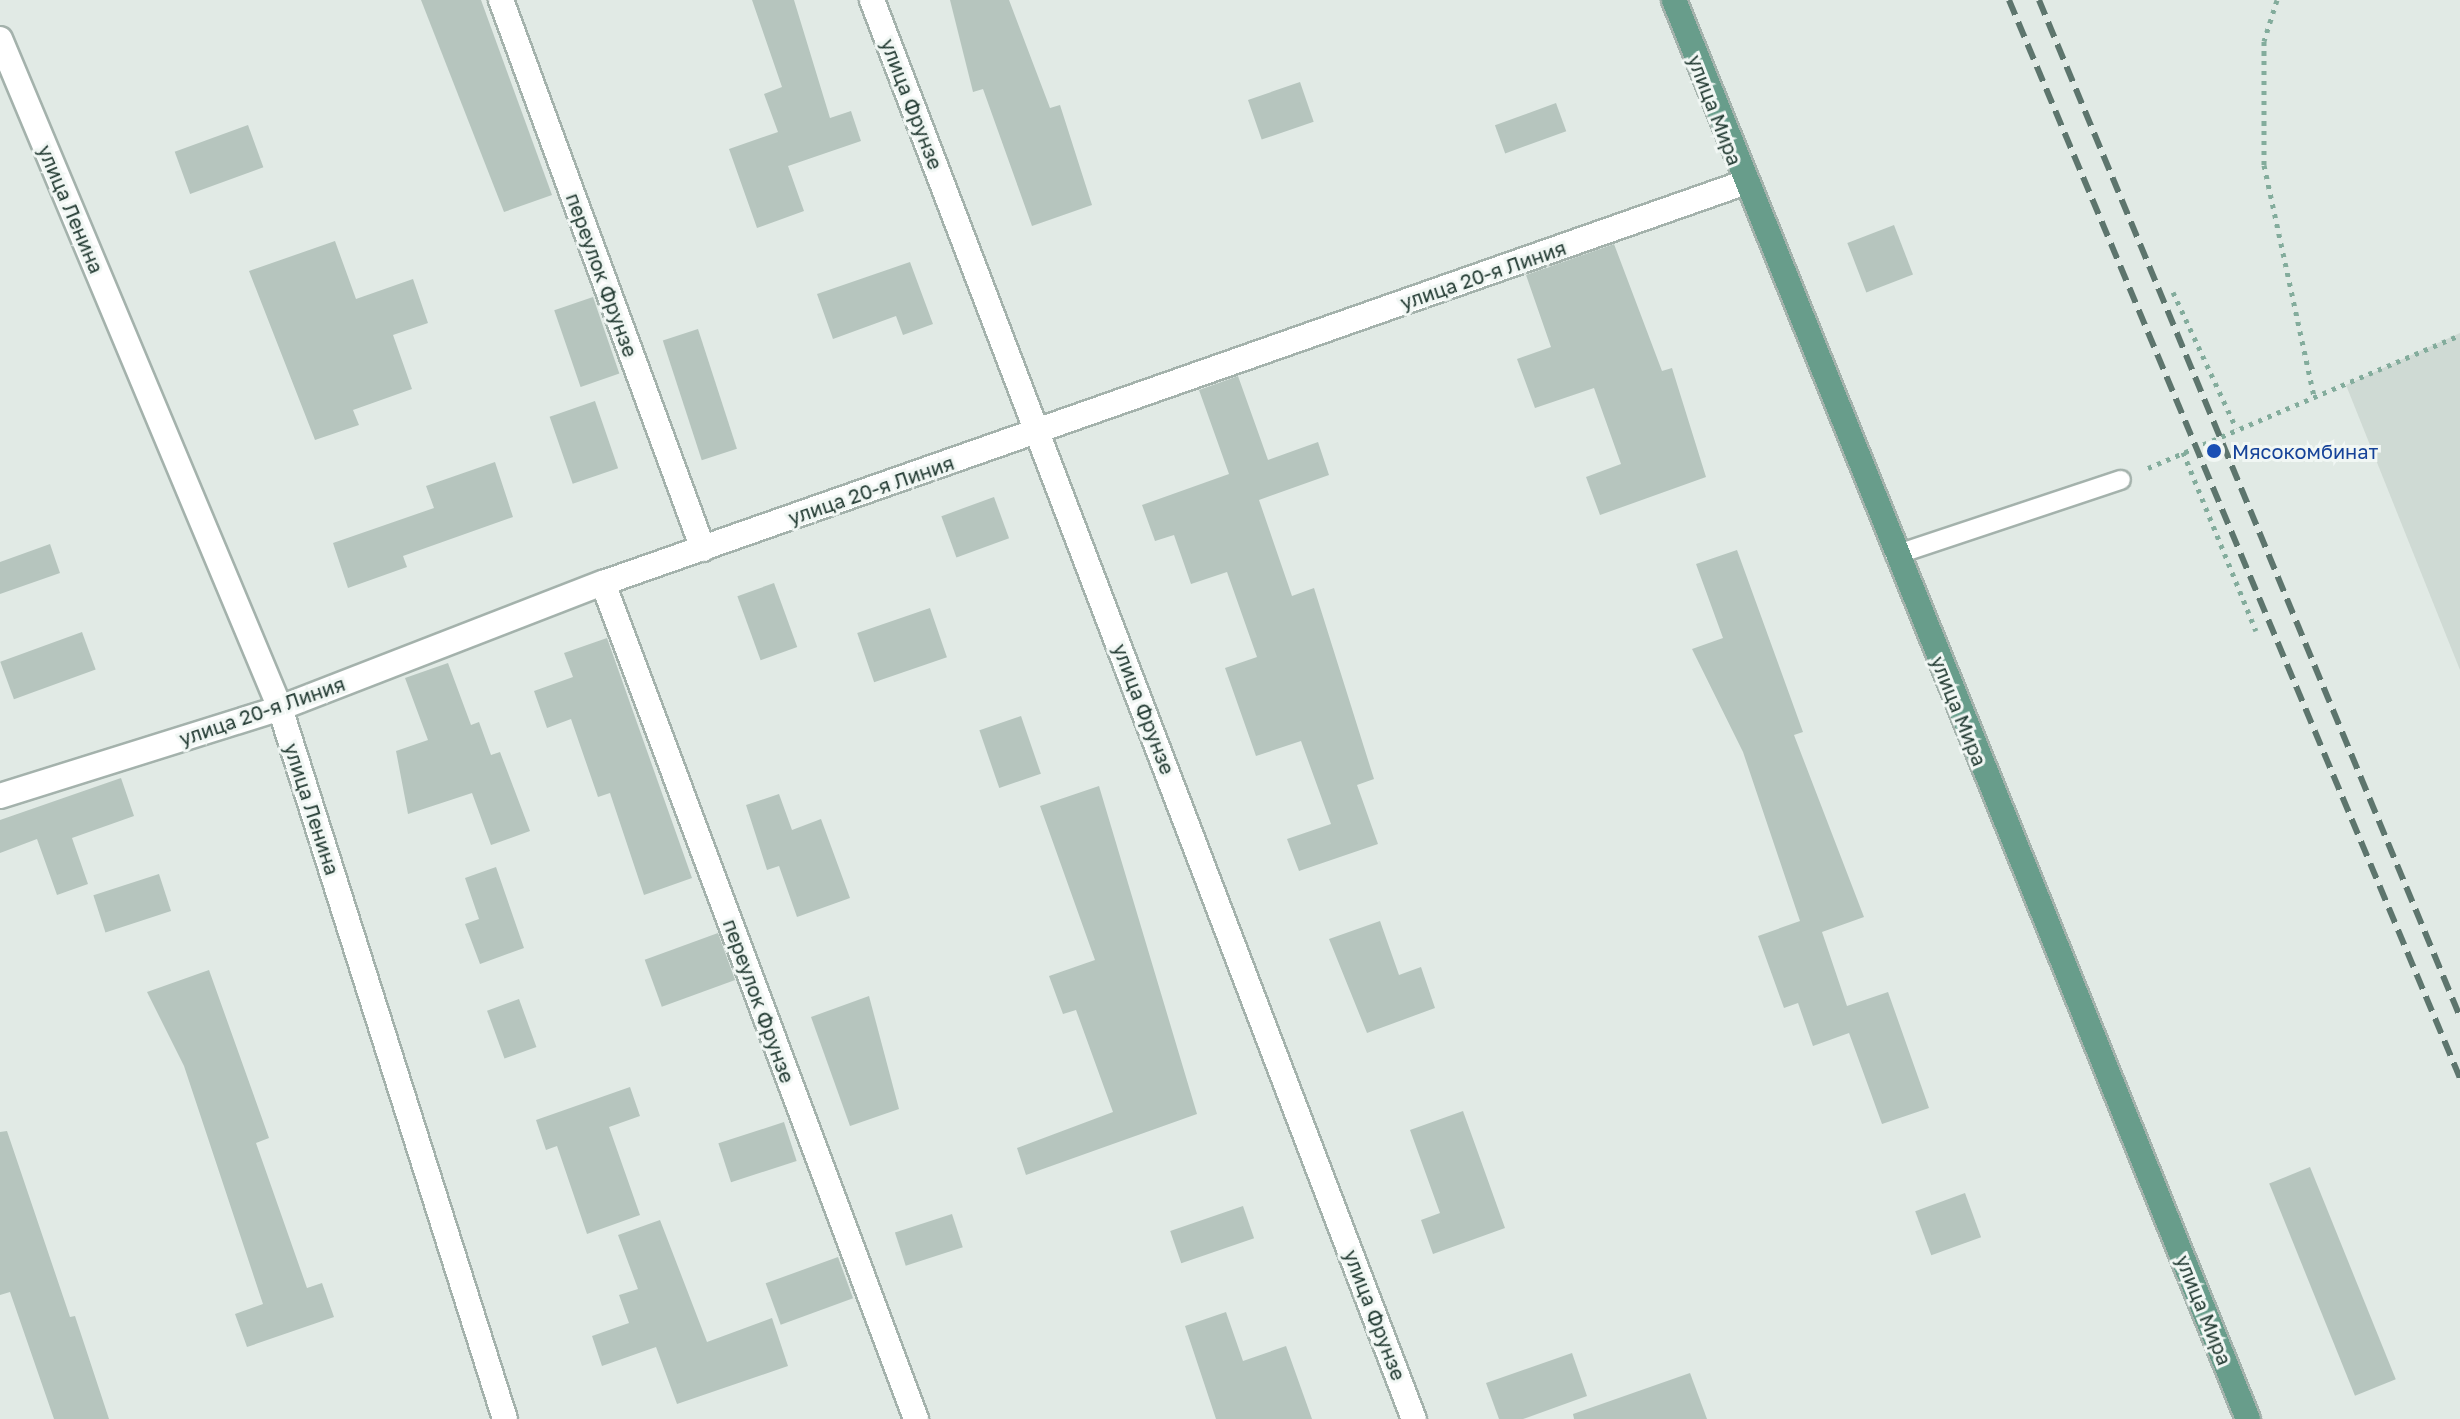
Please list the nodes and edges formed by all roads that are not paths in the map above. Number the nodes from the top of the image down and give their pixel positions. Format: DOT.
graph roads {
  1 [pos="501,0"];
  2 [pos="872,0"];
  3 [pos="1674,0"];
  4 [pos="3,54"];
  5 [pos="1743,183"];
  6 [pos="1039,431"];
  7 [pos="2121,480"];
  8 [pos="703,549"];
  9 [pos="1895,555"];
  10 [pos="603,583"];
  11 [pos="280,708"];
  12 [pos="0,796"];
  13 [pos="505,1419"];
  14 [pos="916,1419"];
  15 [pos="1414,1419"];
  16 [pos="2248,1419"];
  1 -- 8 [label="street, переулок Фрунзе"];
  2 -- 6 [label="street, улица Фрунзе"];
  3 -- 5 [label="main road, улица Мира"];
  4 -- 11 [label="street, улица Ленина"];
  5 -- 6 [label="street, улица 20-я Линия"];
  5 -- 9 [label="main road, улица Мира"];
  6 -- 8 [label="street, улица 20-я Линия"];
  6 -- 15 [label="street, улица Фрунзе"];
  7 -- 9 [label="lane"];
  8 -- 10 [label="street, улица 20-я Линия"];
  9 -- 16 [label="main road, улица Мира"];
  10 -- 11 [label="street, улица 20-я Линия"];
  10 -- 14 [label="street, переулок Фрунзе"];
  11 -- 12 [label="street, улица 20-я Линия"];
  11 -- 13 [label="street, улица Ленина"];
}
